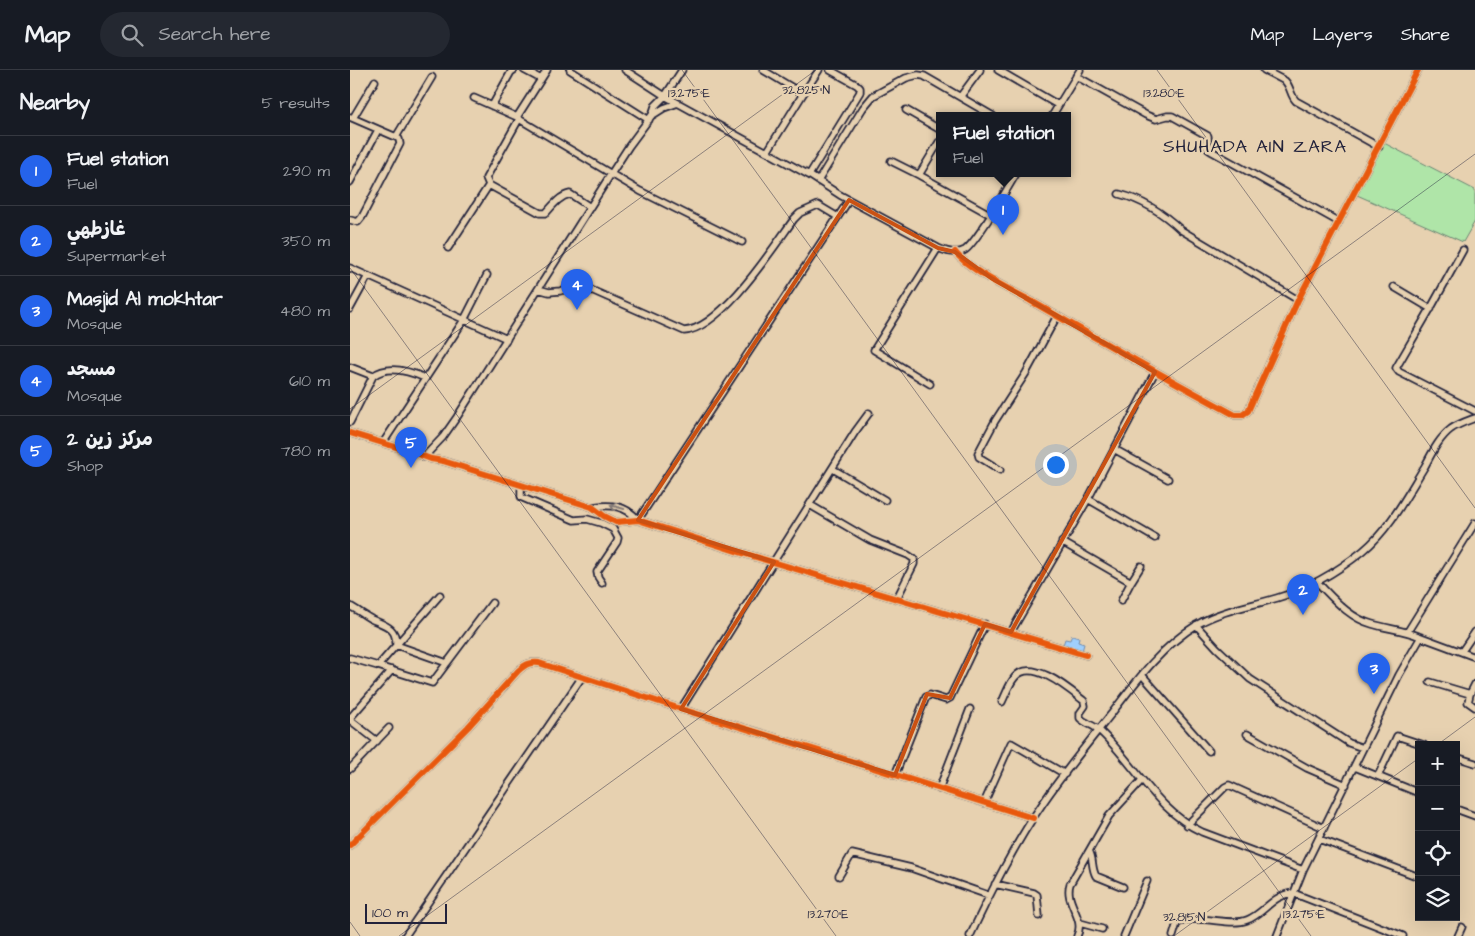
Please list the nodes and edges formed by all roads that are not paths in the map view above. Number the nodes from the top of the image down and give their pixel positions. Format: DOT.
graph roads {
  1 [pos="514,70"];
  2 [pos="524,70"];
  3 [pos="547,70"];
  4 [pos="570,70"];
  5 [pos="625,70"];
  6 [pos="682,70"];
  7 [pos="763,70"];
  8 [pos="819,70"];
  9 [pos="830,70"];
  10 [pos="980,70"];
  11 [pos="998,70"];
  12 [pos="1080,70"];
  13 [pos="1264,70"];
  14 [pos="1418,70"];
  15 [pos="1076,76"];
  16 [pos="432,77"];
  17 [pos="541,79"];
  18 [pos="375,80"];
  19 [pos="803,94"];
  20 [pos="665,96"];
  21 [pos="960,97"];
  22 [pos="474,98"];
  23 [pos="678,103"];
  24 [pos="1058,105"];
  25 [pos="492,106"];
  26 [pos="906,110"];
  27 [pos="986,112"];
  28 [pos="1054,112"];
  29 [pos="352,117"];
  30 [pos="518,118"];
  31 [pos="651,118"];
  32 [pos="936,127"];
  33 [pos="378,130"];
  34 [pos="396,137"];
  35 [pos="936,147"];
  36 [pos="1379,147"];
  37 [pos="767,152"];
  38 [pos="891,161"];
  39 [pos="352,174"];
  40 [pos="611,174"];
  41 [pos="919,175"];
  42 [pos="809,176"];
  43 [pos="1014,177"];
  44 [pos="818,181"];
  45 [pos="350,182"];
  46 [pos="489,185"];
  47 [pos="1119,194"];
  48 [pos="849,200"];
  49 [pos="590,207"];
  50 [pos="990,215"];
  51 [pos="838,216"];
  52 [pos="350,220"];
  53 [pos="1339,222"];
  54 [pos="742,242"];
  55 [pos="448,248"];
  56 [pos="938,248"];
  57 [pos="1462,250"];
  58 [pos="955,252"];
  59 [pos="350,268"];
  60 [pos="487,275"];
  61 [pos="368,276"];
  62 [pos="1394,286"];
  63 [pos="538,289"];
  64 [pos="1298,300"];
  65 [pos="350,309"];
  66 [pos="1430,309"];
  67 [pos="1057,316"];
  68 [pos="464,320"];
  69 [pos="507,340"];
  70 [pos="350,367"];
  71 [pos="1155,372"];
  72 [pos="373,376"];
  73 [pos="425,378"];
  74 [pos="930,384"];
  75 [pos="1474,408"];
  76 [pos="869,413"];
  77 [pos="1475,418"];
  78 [pos="350,422"];
  79 [pos="350,433"];
  80 [pos="383,443"];
  81 [pos="1114,450"];
  82 [pos="424,457"];
  83 [pos="833,469"];
  84 [pos="1000,470"];
  85 [pos="1168,479"];
  86 [pos="521,485"];
  87 [pos="1088,499"];
  88 [pos="885,500"];
  89 [pos="592,506"];
  90 [pos="810,506"];
  91 [pos="638,520"];
  92 [pos="1475,523"];
  93 [pos="1155,538"];
  94 [pos="1062,542"];
  95 [pos="774,562"];
  96 [pos="1141,566"];
  97 [pos="1131,582"];
  98 [pos="1317,582"];
  99 [pos="602,583"];
  100 [pos="440,595"];
  101 [pos="897,598"];
  102 [pos="1121,601"];
  103 [pos="492,603"];
  104 [pos="350,606"];
  105 [pos="985,624"];
  106 [pos="1196,625"];
  107 [pos="1408,631"];
  108 [pos="1011,632"];
  109 [pos="1475,632"];
  110 [pos="1421,637"];
  111 [pos="396,645"];
  112 [pos="1462,651"];
  113 [pos="1086,655"];
  114 [pos="1475,657"];
  115 [pos="350,658"];
  116 [pos="447,663"];
  117 [pos="378,666"];
  118 [pos="392,670"];
  119 [pos="1142,675"];
  120 [pos="582,677"];
  121 [pos="1430,682"];
  122 [pos="1475,684"];
  123 [pos="1470,694"];
  124 [pos="1002,702"];
  125 [pos="1475,707"];
  126 [pos="682,709"];
  127 [pos="970,709"];
  128 [pos="350,719"];
  129 [pos="389,728"];
  130 [pos="1099,730"];
  131 [pos="1247,734"];
  132 [pos="377,741"];
  133 [pos="1415,742"];
  134 [pos="1363,748"];
  135 [pos="1209,751"];
  136 [pos="1460,757"];
  137 [pos="1475,763"];
  138 [pos="1355,767"];
  139 [pos="350,768"];
  140 [pos="1065,774"];
  141 [pos="895,775"];
  142 [pos="1378,776"];
  143 [pos="1142,780"];
  144 [pos="1346,785"];
  145 [pos="940,789"];
  146 [pos="1415,791"];
  147 [pos="984,803"];
  148 [pos="1460,810"];
  149 [pos="1475,816"];
  150 [pos="1033,818"];
  151 [pos="1187,825"];
  152 [pos="1324,828"];
  153 [pos="1319,839"];
  154 [pos="350,845"];
  155 [pos="1090,851"];
  156 [pos="1303,870"];
  157 [pos="839,876"];
  158 [pos="1416,876"];
  159 [pos="1147,881"];
  160 [pos="995,884"];
  161 [pos="1123,887"];
  162 [pos="1293,893"];
  163 [pos="988,896"];
  164 [pos="1039,916"];
  165 [pos="1080,923"];
  166 [pos="1462,927"];
  167 [pos="1102,929"];
  168 [pos="405,936"];
  169 [pos="970,936"];
  170 [pos="1077,936"];
  171 [pos="1124,936"];
  172 [pos="1173,936"];
  173 [pos="1277,936"];
  174 [pos="1403,936"];
  175 [pos="1458,936"];
  1 -- 25 [label="street"];
  2 -- 17 [label="street"];
  3 -- 17 [label="street"];
  4 -- 31 [label="street"];
  5 -- 20 [label="street"];
  6 -- 20 [label="street"];
  7 -- 19 [label="street"];
  8 -- 19 [label="street"];
  9 -- 42 [label="street"];
  10 -- 21 [label="street"];
  11 -- 24 [label="street"];
  12 -- 15 [label="street"];
  13 -- 36 [label="street"];
  14 -- 36 [label="street"];
  15 -- 24 [label="street"];
  15 -- 53 [label="street"];
  16 -- 34 [label="street"];
  17 -- 30 [label="street"];
  18 -- 29 [label="street"];
  19 -- 37 [label="street"];
  20 -- 23 [label="street"];
  20 -- 31 [label="street"];
  21 -- 27 [label="street"];
  21 -- 44 [label="street"];
  22 -- 25 [label="street"];
  23 -- 31 [label="street"];
  23 -- 37 [label="street"];
  24 -- 28 [label="street"];
  25 -- 30 [label="street"];
  26 -- 32 [label="street"];
  29 -- 33 [label="street"];
  30 -- 40 [label="street"];
  30 -- 46 [label="street"];
  31 -- 40 [label="street"];
  33 -- 34 [label="street"];
  33 -- 39 [label="street"];
  34 -- 52 [label="street"];
  35 -- 41 [label="street"];
  36 -- 53 [label="street"];
  37 -- 42 [label="street"];
  38 -- 41 [label="street"];
  39 -- 45 [label="street"];
  40 -- 49 [label="street"];
  40 -- 54 [label="street"];
  41 -- 50 [label="street"];
  42 -- 44 [label="street"];
  43 -- 50 [label="street"];
  44 -- 48 [label="street"];
  46 -- 49 [label="street"];
  46 -- 55 [label="street"];
  47 -- 64 [label="street"];
  48 -- 51 [label="street"];
  48 -- 56 [label="street"];
  49 -- 63 [label="street"];
  50 -- 58 [label="street"];
  51 -- 63 [label="street"];
  51 -- 91 [label="street"];
  53 -- 64 [label="street"];
  56 -- 58 [label="street"];
  56 -- 74 [label="street"];
  57 -- 66 [label="street"];
  58 -- 67 [label="street"];
  59 -- 61 [label="street"];
  60 -- 68 [label="street"];
  61 -- 65 [label="street"];
  61 -- 68 [label="street"];
  62 -- 66 [label="street"];
  63 -- 69 [label="street"];
  64 -- 71 [label="street"];
  66 -- 75 [label="street"];
  67 -- 71 [label="street"];
  67 -- 84 [label="street"];
  68 -- 69 [label="street"];
  68 -- 73 [label="street"];
  69 -- 82 [label="street"];
  70 -- 72 [label="street"];
  71 -- 81 [label="street"];
  72 -- 73 [label="street"];
  72 -- 78 [label="street"];
  73 -- 80 [label="street"];
  76 -- 83 [label="street"];
  77 -- 98 [label="street"];
  79 -- 80 [label="street"];
  80 -- 82 [label="street"];
  81 -- 85 [label="street"];
  81 -- 87 [label="street"];
  82 -- 86 [label="street"];
  83 -- 88 [label="street"];
  83 -- 90 [label="street"];
  86 -- 89 [label="street"];
  86 -- 99 [label="street"];
  87 -- 93 [label="street"];
  87 -- 94 [label="street"];
  91 -- 89 [label="street, one-way"];
  89 -- 91 [label="street"];
  90 -- 95 [label="street"];
  90 -- 101 [label="street"];
  91 -- 95 [label="street"];
  92 -- 107 [label="street"];
  94 -- 97 [label="street"];
  94 -- 108 [label="street"];
  95 -- 101 [label="street"];
  95 -- 126 [label="street"];
  96 -- 97 [label="street"];
  97 -- 102 [label="street"];
  98 -- 106 [label="street"];
  98 -- 107 [label="street"];
  100 -- 111 [label="street"];
  101 -- 105 [label="street"];
  103 -- 116 [label="street"];
  104 -- 111 [label="street"];
  105 -- 108 [label="street"];
  105 -- 141 [label="street"];
  106 -- 119 [label="street"];
  106 -- 134 [label="street"];
  107 -- 110 [label="street"];
  108 -- 113 [label="street"];
  109 -- 112 [label="street"];
  110 -- 112 [label="street"];
  110 -- 134 [label="street"];
  111 -- 116 [label="street"];
  111 -- 117 [label="street"];
  112 -- 114 [label="street"];
  115 -- 117 [label="street"];
  116 -- 118 [label="street"];
  117 -- 118 [label="street"];
  118 -- 128 [label="street"];
  119 -- 130 [label="street"];
  119 -- 135 [label="street"];
  120 -- 126 [label="street"];
  120 -- 154 [label="street"];
  120 -- 168 [label="street"];
  121 -- 123 [label="street"];
  122 -- 123 [label="street"];
  123 -- 125 [label="street"];
  124 -- 130 [label="street"];
  126 -- 141 [label="street"];
  127 -- 145 [label="street"];
  128 -- 132 [label="street"];
  129 -- 132 [label="street"];
  130 -- 140 [label="street"];
  130 -- 143 [label="street"];
  131 -- 144 [label="street"];
  132 -- 139 [label="street"];
  133 -- 142 [label="street"];
  134 -- 138 [label="street"];
  136 -- 137 [label="street"];
  138 -- 142 [label="street"];
  138 -- 144 [label="street"];
  140 -- 147 [label="street"];
  140 -- 150 [label="street"];
  141 -- 145 [label="street"];
  142 -- 146 [label="street"];
  143 -- 151 [label="street"];
  143 -- 155 [label="street"];
  144 -- 152 [label="street"];
  145 -- 147 [label="street"];
  147 -- 150 [label="street"];
  148 -- 149 [label="street"];
  150 -- 160 [label="street"];
  151 -- 152 [label="street"];
  151 -- 156 [label="street"];
  152 -- 153 [label="street"];
  153 -- 156 [label="street"];
  153 -- 158 [label="street"];
  155 -- 161 [label="street"];
  155 -- 165 [label="street"];
  156 -- 162 [label="street"];
  157 -- 163 [label="street"];
  159 -- 171 [label="street"];
  160 -- 163 [label="street"];
  160 -- 164 [label="street"];
  162 -- 172 [label="street"];
  162 -- 173 [label="street"];
  162 -- 174 [label="street"];
  163 -- 169 [label="street"];
  165 -- 167 [label="street"];
  165 -- 170 [label="street"];
  166 -- 175 [label="street"];
}
